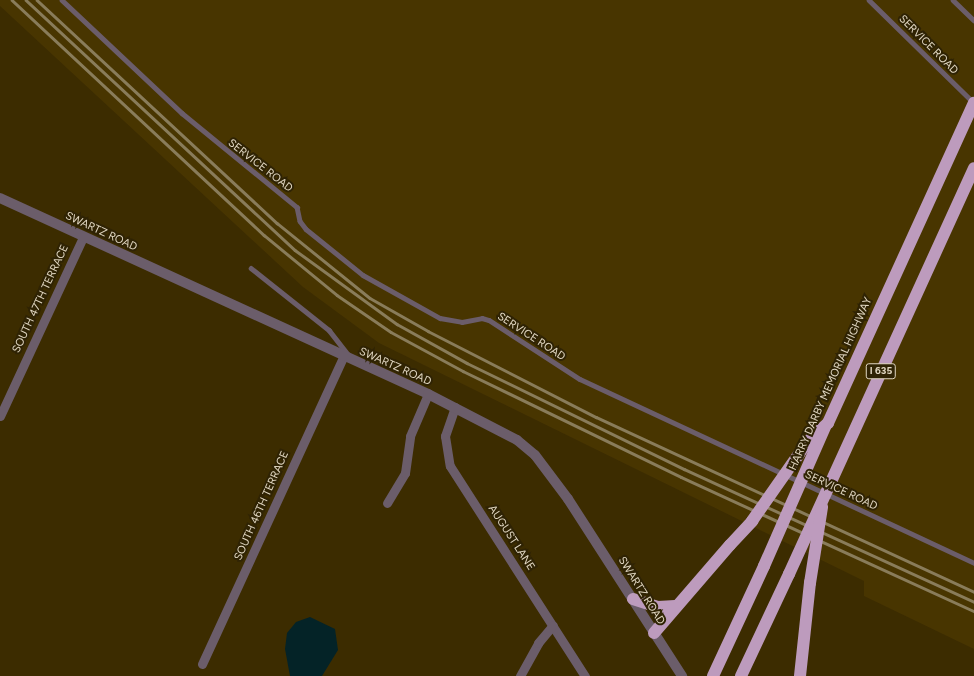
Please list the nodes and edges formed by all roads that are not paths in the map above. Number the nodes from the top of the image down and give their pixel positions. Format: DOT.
graph roads {
  1 [pos="62,0"];
  2 [pos="869,0"];
  3 [pos="953,0"];
  4 [pos="974,20"];
  5 [pos="974,103"];
  6 [pos="974,168"];
  7 [pos="0,198"];
  8 [pos="83,237"];
  9 [pos="251,268"];
  10 [pos="343,357"];
  11 [pos="353,361"];
  12 [pos="428,394"];
  13 [pos="455,407"];
  14 [pos="0,416"];
  15 [pos="828,422"];
  16 [pos="823,498"];
  17 [pos="387,504"];
  18 [pos="974,563"];
  19 [pos="633,599"];
  20 [pos="674,606"];
  21 [pos="553,625"];
  22 [pos="654,633"];
  23 [pos="202,664"];
  24 [pos="714,673"];
  25 [pos="520,676"];
  26 [pos="585,676"];
  27 [pos="682,676"];
  28 [pos="741,676"];
  29 [pos="800,676"];
  1 -- 18 [label="lane, SERVICE ROAD"];
  2 -- 5 [label="lane, SERVICE ROAD"];
  3 -- 4 [label="lane"];
  5 -- 15 [label="highway, HARRY DARBY MEMORIAL HIGHWAY / I 635"];
  6 -- 16 [label="highway, I 635, bridge"];
  7 -- 8 [label="street, SWARTZ ROAD"];
  8 -- 10 [label="street, SWARTZ ROAD"];
  8 -- 14 [label="street, SOUTH 47TH TERRACE"];
  9 -- 11 [label="lane"];
  10 -- 11 [label="street, SWARTZ ROAD"];
  10 -- 23 [label="street, SOUTH 46TH TERRACE"];
  11 -- 12 [label="street, SWARTZ ROAD"];
  12 -- 13 [label="street, SWARTZ ROAD"];
  12 -- 17 [label="street"];
  13 -- 19 [label="street, SWARTZ ROAD"];
  13 -- 21 [label="street, AUGUST LANE"];
  15 -- 20 [label="highway, bridge"];
  15 -- 24 [label="highway, HARRY DARBY MEMORIAL HIGHWAY / I 635, bridge"];
  16 -- 28 [label="highway, I 635, bridge"];
  16 -- 29 [label="highway, bridge"];
  19 -- 20 [label="highway"];
  19 -- 22 [label="street, SWARTZ ROAD"];
  20 -- 22 [label="highway"];
  21 -- 25 [label="street"];
  21 -- 26 [label="street, AUGUST LANE"];
  22 -- 27 [label="street, SWARTZ ROAD"];
}
